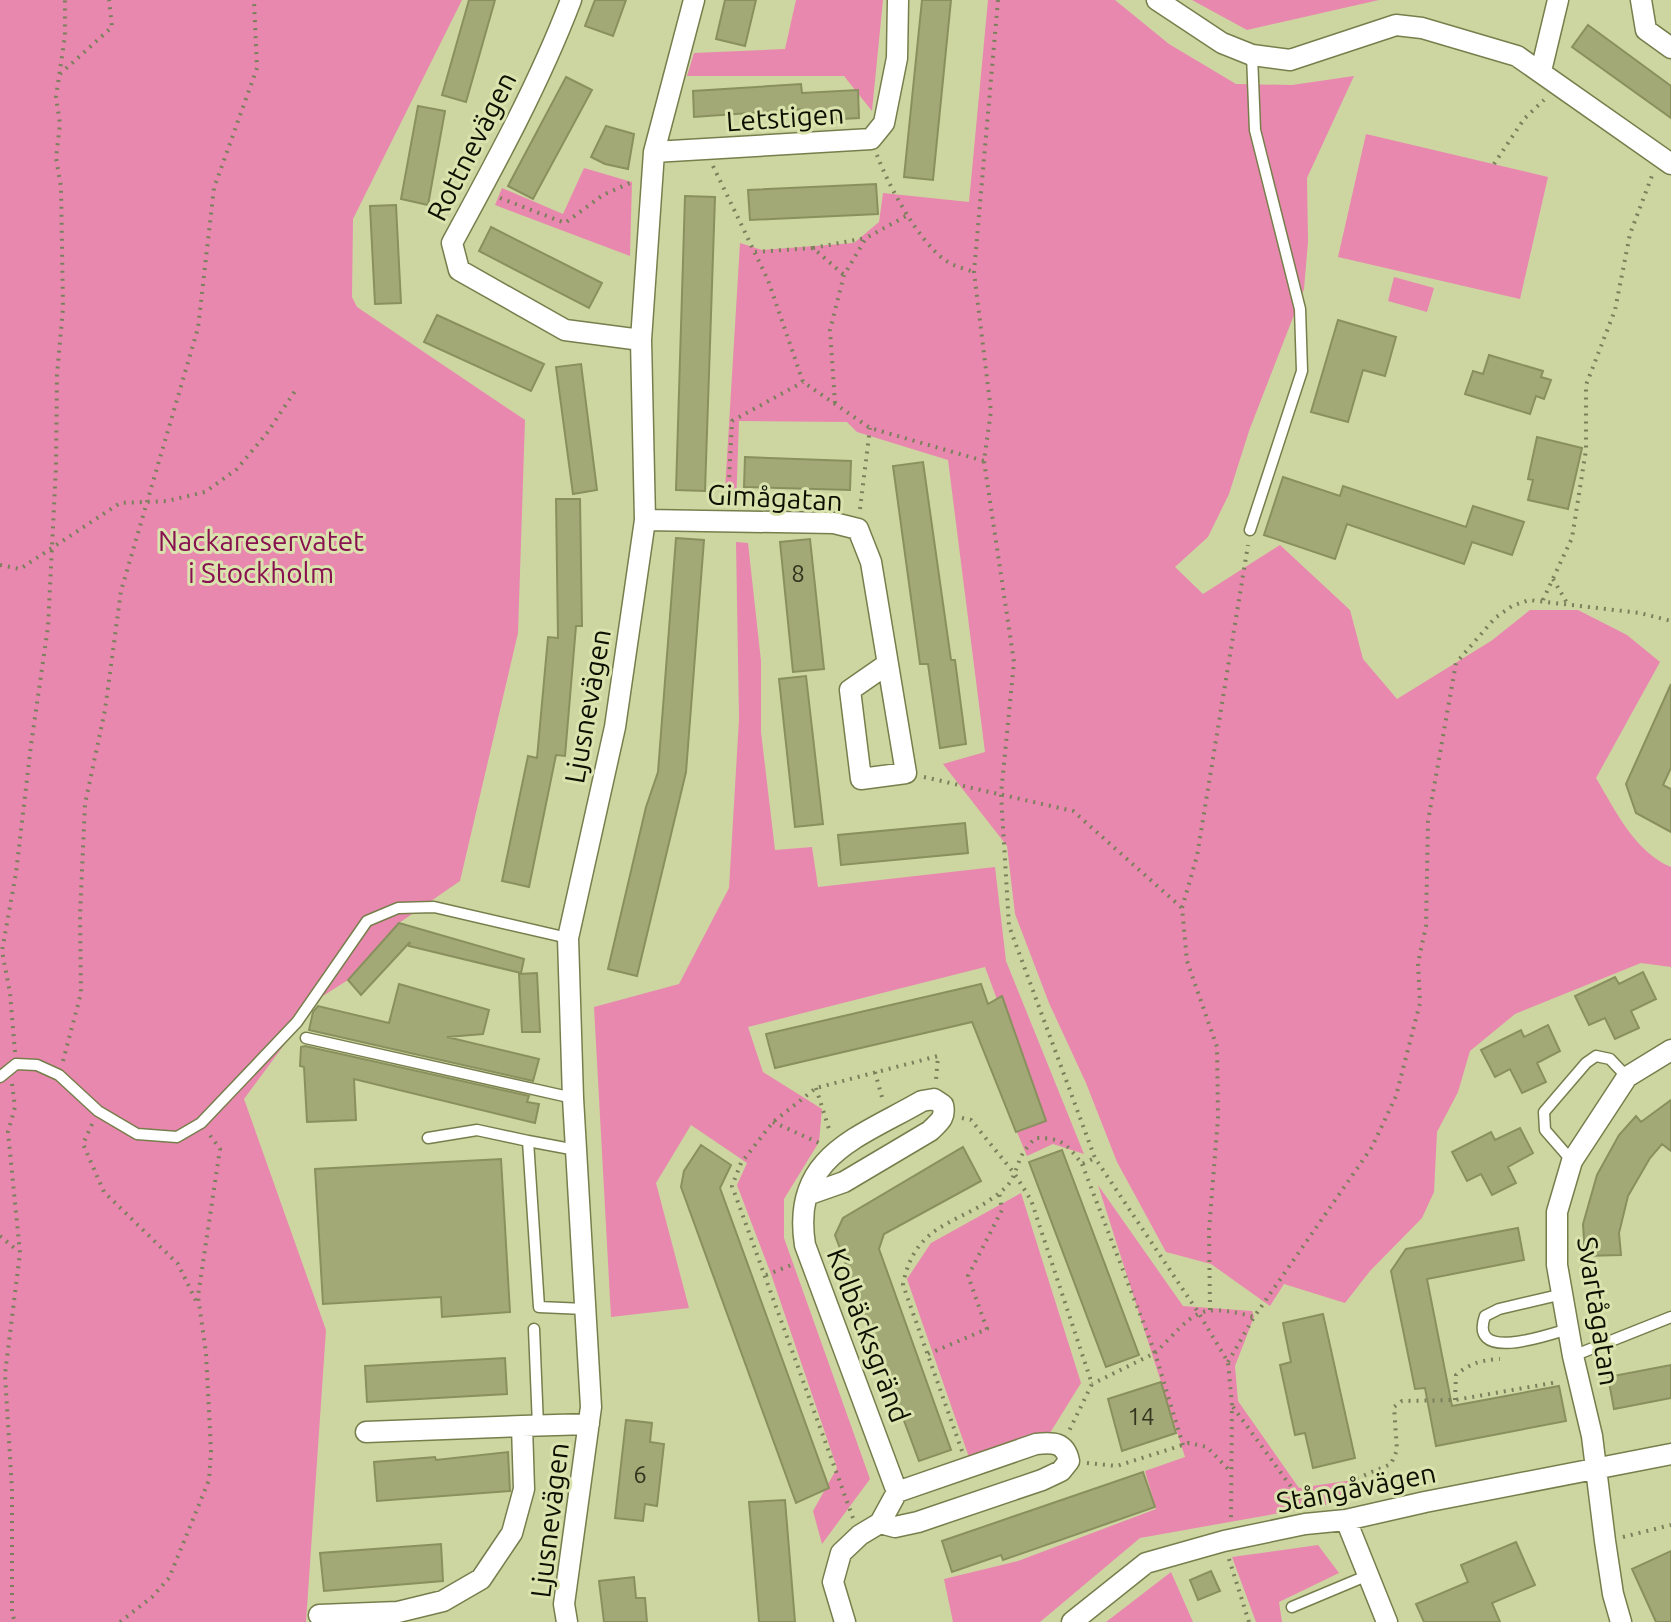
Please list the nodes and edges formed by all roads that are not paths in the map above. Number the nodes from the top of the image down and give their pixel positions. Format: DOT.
graph roads {
  1 [pos="571,0"];
  2 [pos="694,0"];
  3 [pos="898,0"];
  4 [pos="1157,0"];
  5 [pos="1558,0"];
  6 [pos="1641,0"];
  7 [pos="1671,48"];
  8 [pos="1252,55"];
  9 [pos="1541,71"];
  10 [pos="654,152"];
  11 [pos="1665,160"];
  12 [pos="641,340"];
  13 [pos="645,520"];
  14 [pos="1250,530"];
  15 [pos="886,665"];
  16 [pos="568,938"];
  17 [pos="306,1038"];
  18 [pos="1671,1050"];
  19 [pos="0,1077"];
  20 [pos="1627,1077"];
  21 [pos="573,1098"];
  22 [pos="428,1138"];
  23 [pos="528,1141"];
  24 [pos="576,1150"];
  25 [pos="1572,1161"];
  26 [pos="807,1195"];
  27 [pos="1563,1294"];
  28 [pos="585,1309"];
  29 [pos="1671,1317"];
  30 [pos="534,1329"];
  31 [pos="1568,1329"];
  32 [pos="1573,1356"];
  33 [pos="589,1424"];
  34 [pos="530,1426"];
  35 [pos="366,1432"];
  36 [pos="1671,1454"];
  37 [pos="1597,1469"];
  38 [pos="897,1492"];
  39 [pos="1346,1520"];
  40 [pos="880,1523"];
  41 [pos="1366,1576"];
  42 [pos="1292,1607"];
  43 [pos="319,1615"];
  44 [pos="567,1622"];
  45 [pos="845,1622"];
  46 [pos="1072,1622"];
  47 [pos="1387,1622"];
  48 [pos="1621,1622"];
  1 -- 12 [label="street, Rottnevägen"];
  2 -- 10 [label="street, Ljusnevägen"];
  3 -- 10 [label="street, Letstigen"];
  4 -- 8 [label="street"];
  5 -- 9 [label="street"];
  6 -- 7 [label="street"];
  8 -- 9 [label="street"];
  8 -- 14 [label="lane"];
  9 -- 11 [label="street"];
  10 -- 12 [label="street, Ljusnevägen"];
  12 -- 13 [label="street, Ljusnevägen"];
  13 -- 15 [label="street, Gimågatan"];
  13 -- 16 [label="street, Ljusnevägen"];
  15 -- 15 [label="street, Gimågatan"];
  16 -- 19 [label="lane"];
  16 -- 21 [label="street, Ljusnevägen"];
  17 -- 21 [label="lane"];
  18 -- 20 [label="street, Svartågatan"];
  20 -- 25 [label="street, Svartågatan"];
  20 -- 25 [label="lane"];
  21 -- 24 [label="street, Ljusnevägen"];
  22 -- 23 [label="lane"];
  23 -- 24 [label="lane"];
  23 -- 28 [label="lane"];
  24 -- 28 [label="street, Ljusnevägen"];
  25 -- 27 [label="street, Svartågatan"];
  26 -- 26 [label="street, Kolbäcksgränd"];
  26 -- 38 [label="street, Kolbäcksgränd"];
  27 -- 31 [label="street, Svartågatan"];
  27 -- 31 [label="lane"];
  28 -- 33 [label="street, Ljusnevägen"];
  29 -- 32 [label="lane"];
  30 -- 34 [label="lane"];
  31 -- 32 [label="street, Svartågatan"];
  32 -- 37 [label="street, Svartågatan"];
  33 -- 34 [label="street, Ljusnevägen"];
  33 -- 44 [label="street, Ljusnevägen"];
  34 -- 35 [label="street, Ljusnevägen"];
  34 -- 43 [label="street, Ljusnevägen"];
  36 -- 37 [label="street, Stångåvägen"];
  37 -- 39 [label="street, Stångåvägen"];
  37 -- 48 [label="street, Svartågatan"];
  38 -- 40 [label="street"];
  38 -- 40 [label="street"];
  39 -- 41 [label="street"];
  39 -- 46 [label="street, Stångåvägen"];
  40 -- 45 [label="street"];
  41 -- 42 [label="lane"];
  41 -- 47 [label="street"];
}
